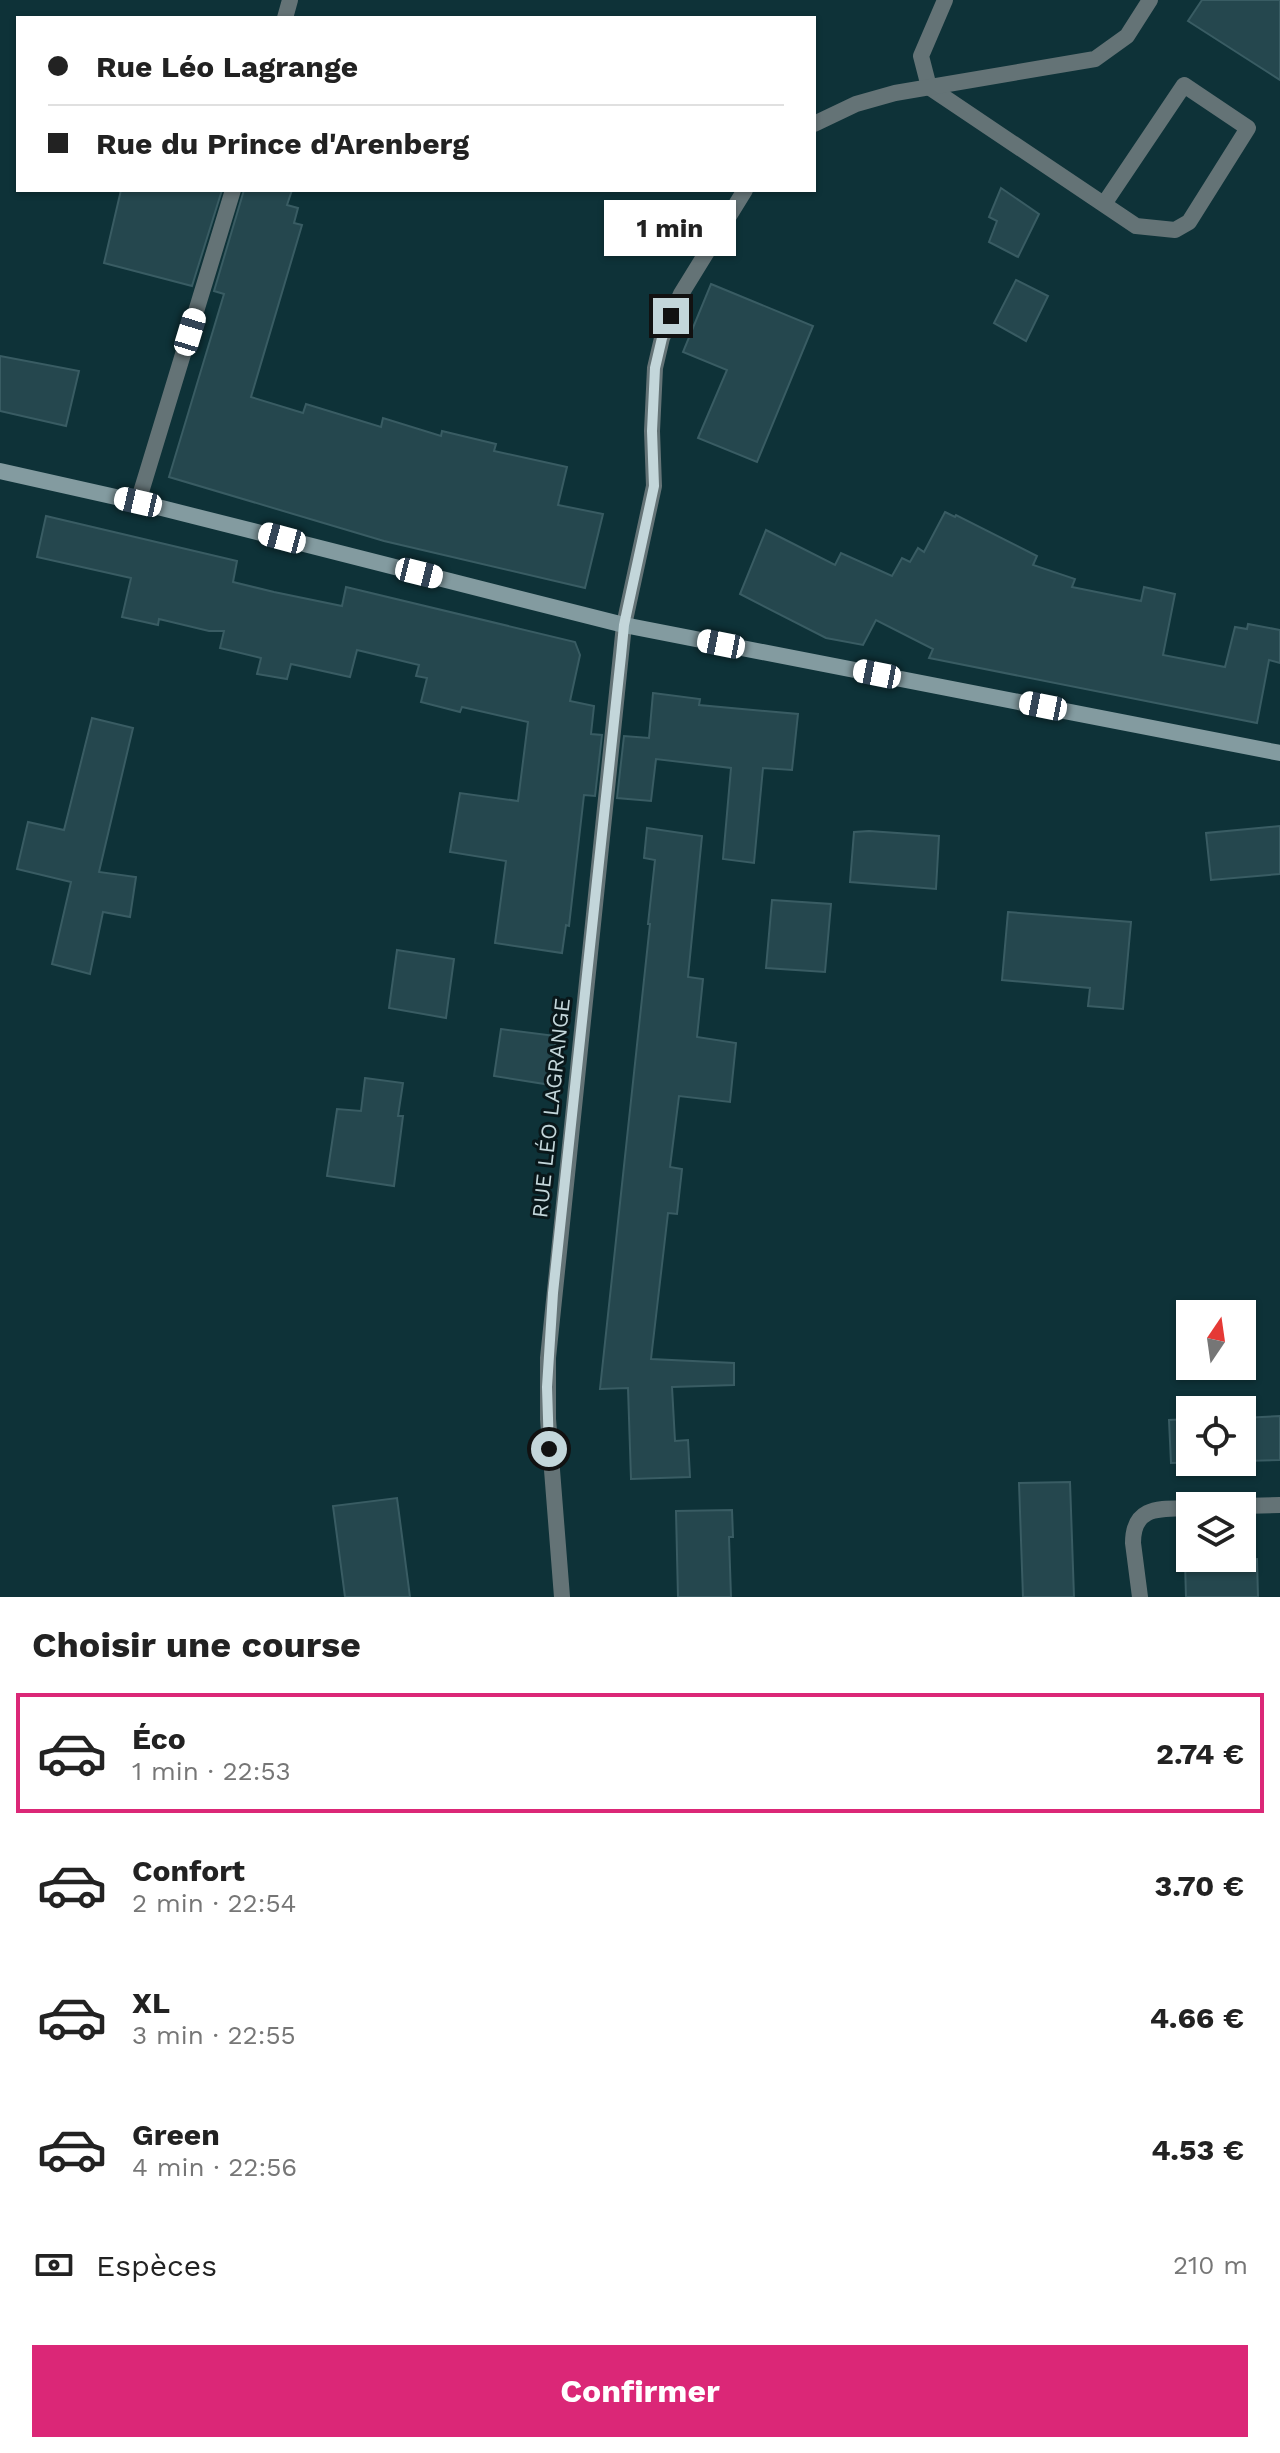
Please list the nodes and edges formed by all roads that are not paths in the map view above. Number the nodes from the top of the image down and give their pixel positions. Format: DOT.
graph roads {
  1 [pos="945,0"];
  2 [pos="1150,0"];
  3 [pos="929,87"];
  4 [pos="816,123"];
  5 [pos="232,192"];
  6 [pos="744,192"];
  7 [pos="1104,204"];
  8 [pos="0,471"];
  9 [pos="138,502"];
  10 [pos="624,625"];
  11 [pos="1280,753"];
  12 [pos="1280,1505"];
  13 [pos="1256,1506"];
  14 [pos="1176,1508"];
  15 [pos="562,1597"];
  16 [pos="1140,1597"];
  1 -- 3 [label="street"];
  2 -- 3 [label="street"];
  3 -- 4 [label="street"];
  3 -- 7 [label="street"];
  5 -- 9 [label="street"];
  6 -- 10 [label="street, RUE LÉO LAGRANGE"];
  7 -- 7 [label="street"];
  8 -- 9 [label="street"];
  9 -- 10 [label="street"];
  10 -- 11 [label="street"];
  10 -- 15 [label="street, RUE LÉO LAGRANGE"];
  12 -- 13 [label="street"];
  14 -- 16 [label="street"];
}
